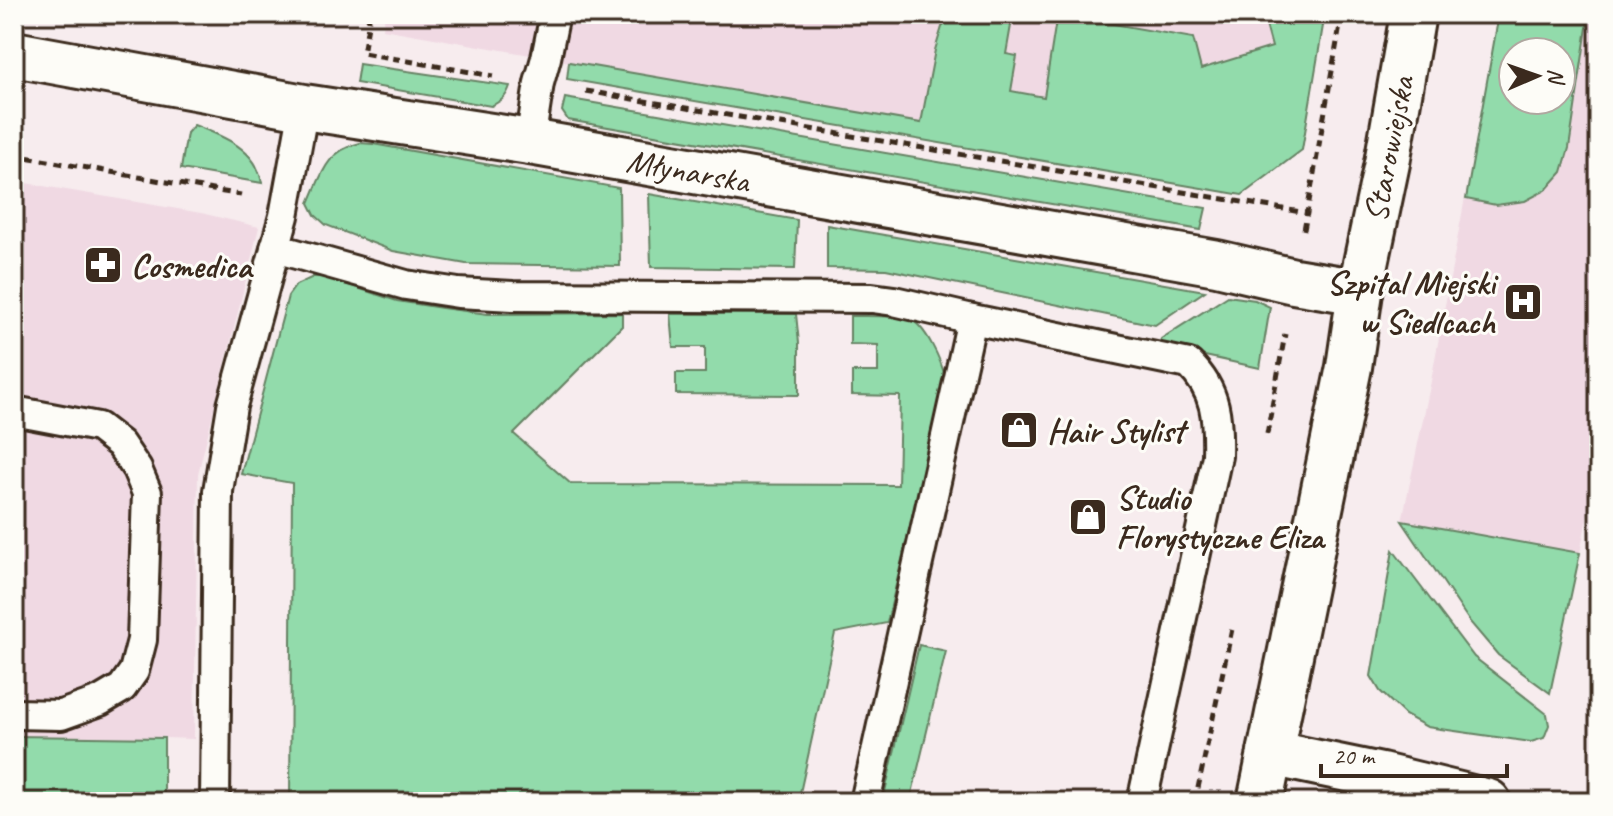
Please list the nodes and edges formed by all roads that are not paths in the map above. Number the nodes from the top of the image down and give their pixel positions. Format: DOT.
graph roads {
  1 [pos="555,14"];
  2 [pos="1413,14"];
  3 [pos="14,54"];
  4 [pos="304,107"];
  5 [pos="530,142"];
  6 [pos="275,248"];
  7 [pos="1360,292"];
  8 [pos="972,319"];
  9 [pos="14,411"];
  10 [pos="14,714"];
  11 [pos="1270,753"];
  12 [pos="215,802"];
  13 [pos="865,802"];
  14 [pos="1142,802"];
  15 [pos="1260,802"];
  16 [pos="1488,802"];
  1 -- 5 [label="lane"];
  2 -- 7 [label="street, Starowiejska"];
  3 -- 4 [label="street, Młynarska"];
  4 -- 5 [label="street, Młynarska"];
  4 -- 6 [label="lane"];
  5 -- 7 [label="street, Młynarska"];
  6 -- 8 [label="lane"];
  6 -- 12 [label="lane"];
  7 -- 11 [label="street, Starowiejska"];
  8 -- 13 [label="lane"];
  8 -- 14 [label="lane"];
  9 -- 10 [label="lane"];
  11 -- 15 [label="street, Starowiejska"];
  11 -- 16 [label="street"];
}
